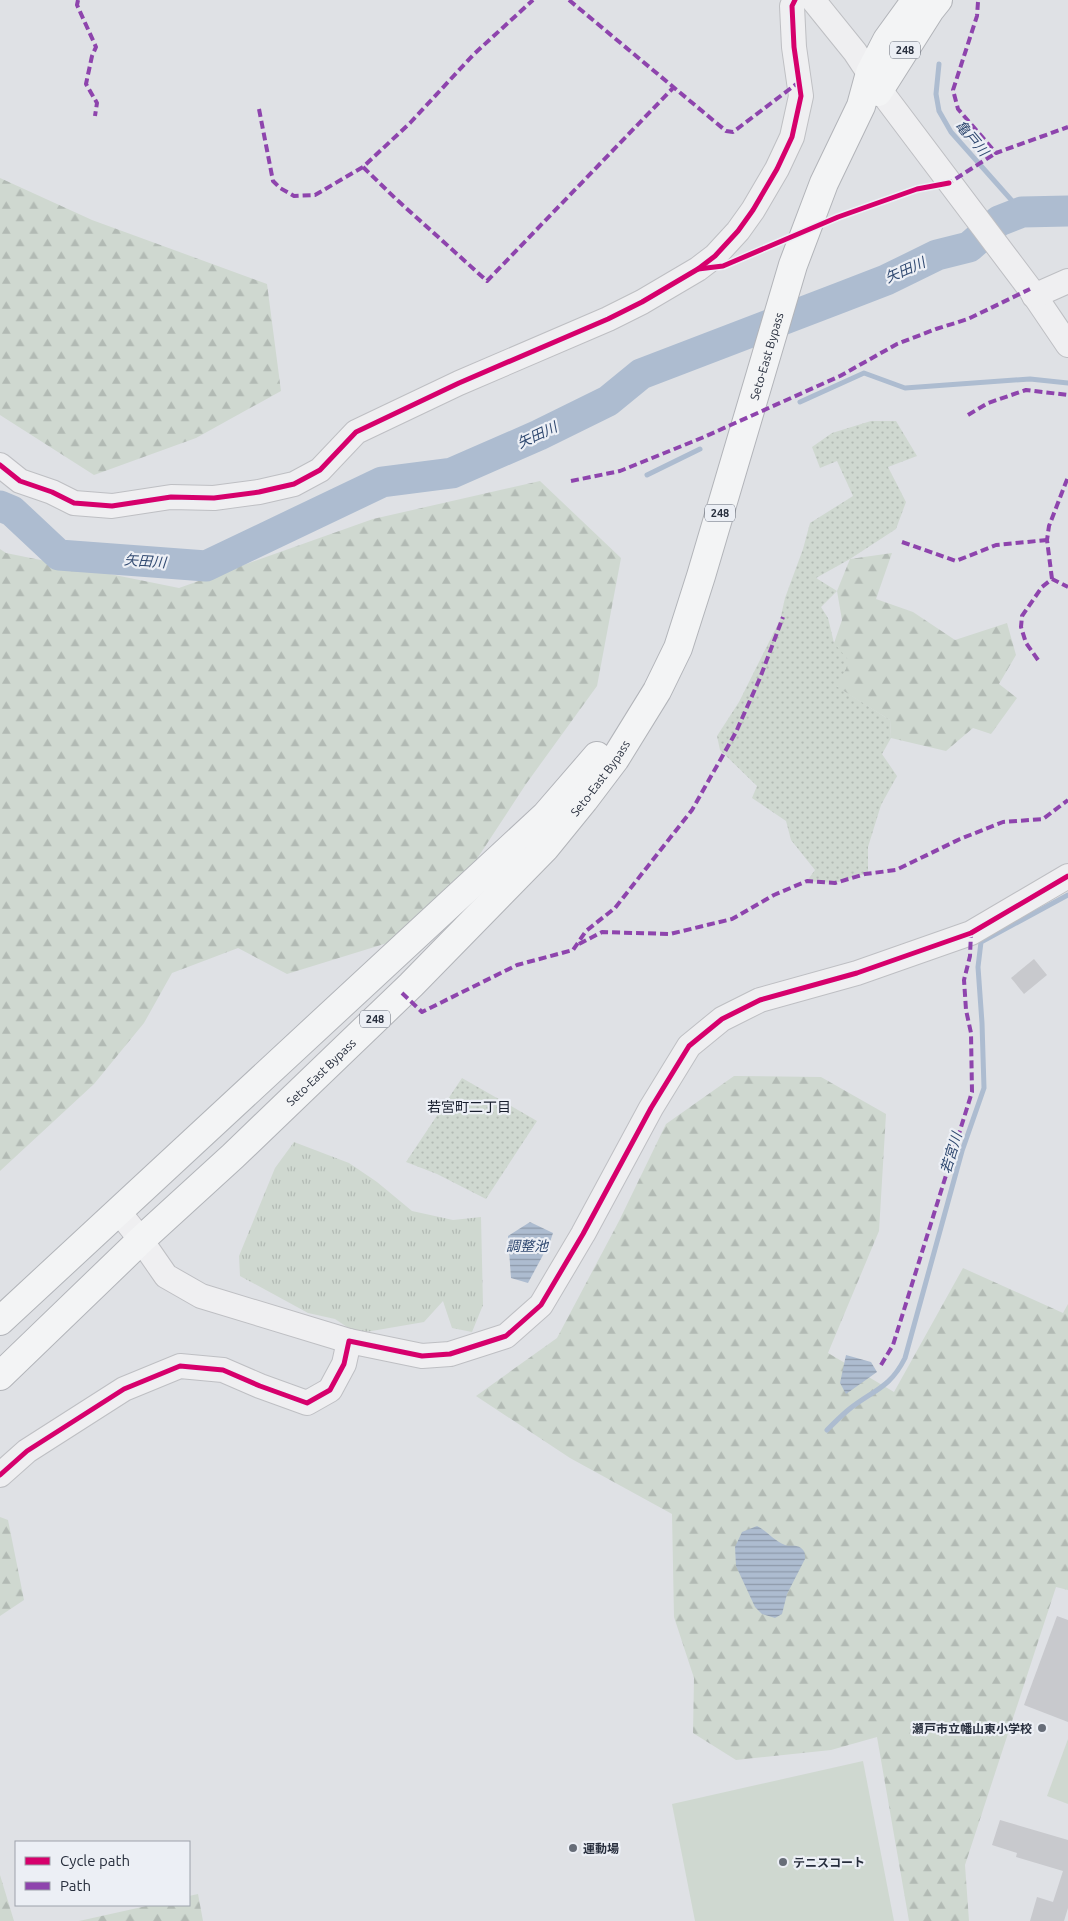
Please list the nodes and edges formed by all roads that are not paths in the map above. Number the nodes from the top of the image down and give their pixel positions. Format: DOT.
graph roads {
  1 [pos="795,0"];
  2 [pos="813,0"];
  3 [pos="928,3"];
  4 [pos="871,89"];
  5 [pos="1068,281"];
  6 [pos="1032,293"];
  7 [pos="1068,344"];
  8 [pos="0,465"];
  9 [pos="688,614"];
  10 [pos="1068,876"];
  11 [pos="119,1212"];
  12 [pos="141,1240"];
  13 [pos="0,1321"];
  14 [pos="349,1340"];
  15 [pos="0,1376"];
  16 [pos="0,1475"];
  1 -- 8 [label="street"];
  2 -- 4 [label="street"];
  3 -- 4 [label="highway, Seto-East Bypass / 248"];
  4 -- 6 [label="street"];
  4 -- 9 [label="highway, Seto-East Bypass / 248"];
  5 -- 6 [label="street"];
  6 -- 7 [label="street"];
  9 -- 11 [label="highway, Seto-East Bypass / 248"];
  9 -- 12 [label="highway, Seto-East Bypass / 248"];
  10 -- 14 [label="street"];
  11 -- 12 [label="street"];
  11 -- 13 [label="highway, Seto-East Bypass / 248"];
  12 -- 14 [label="street"];
  12 -- 15 [label="highway, Seto-East Bypass / 248"];
  14 -- 16 [label="street"];
}
